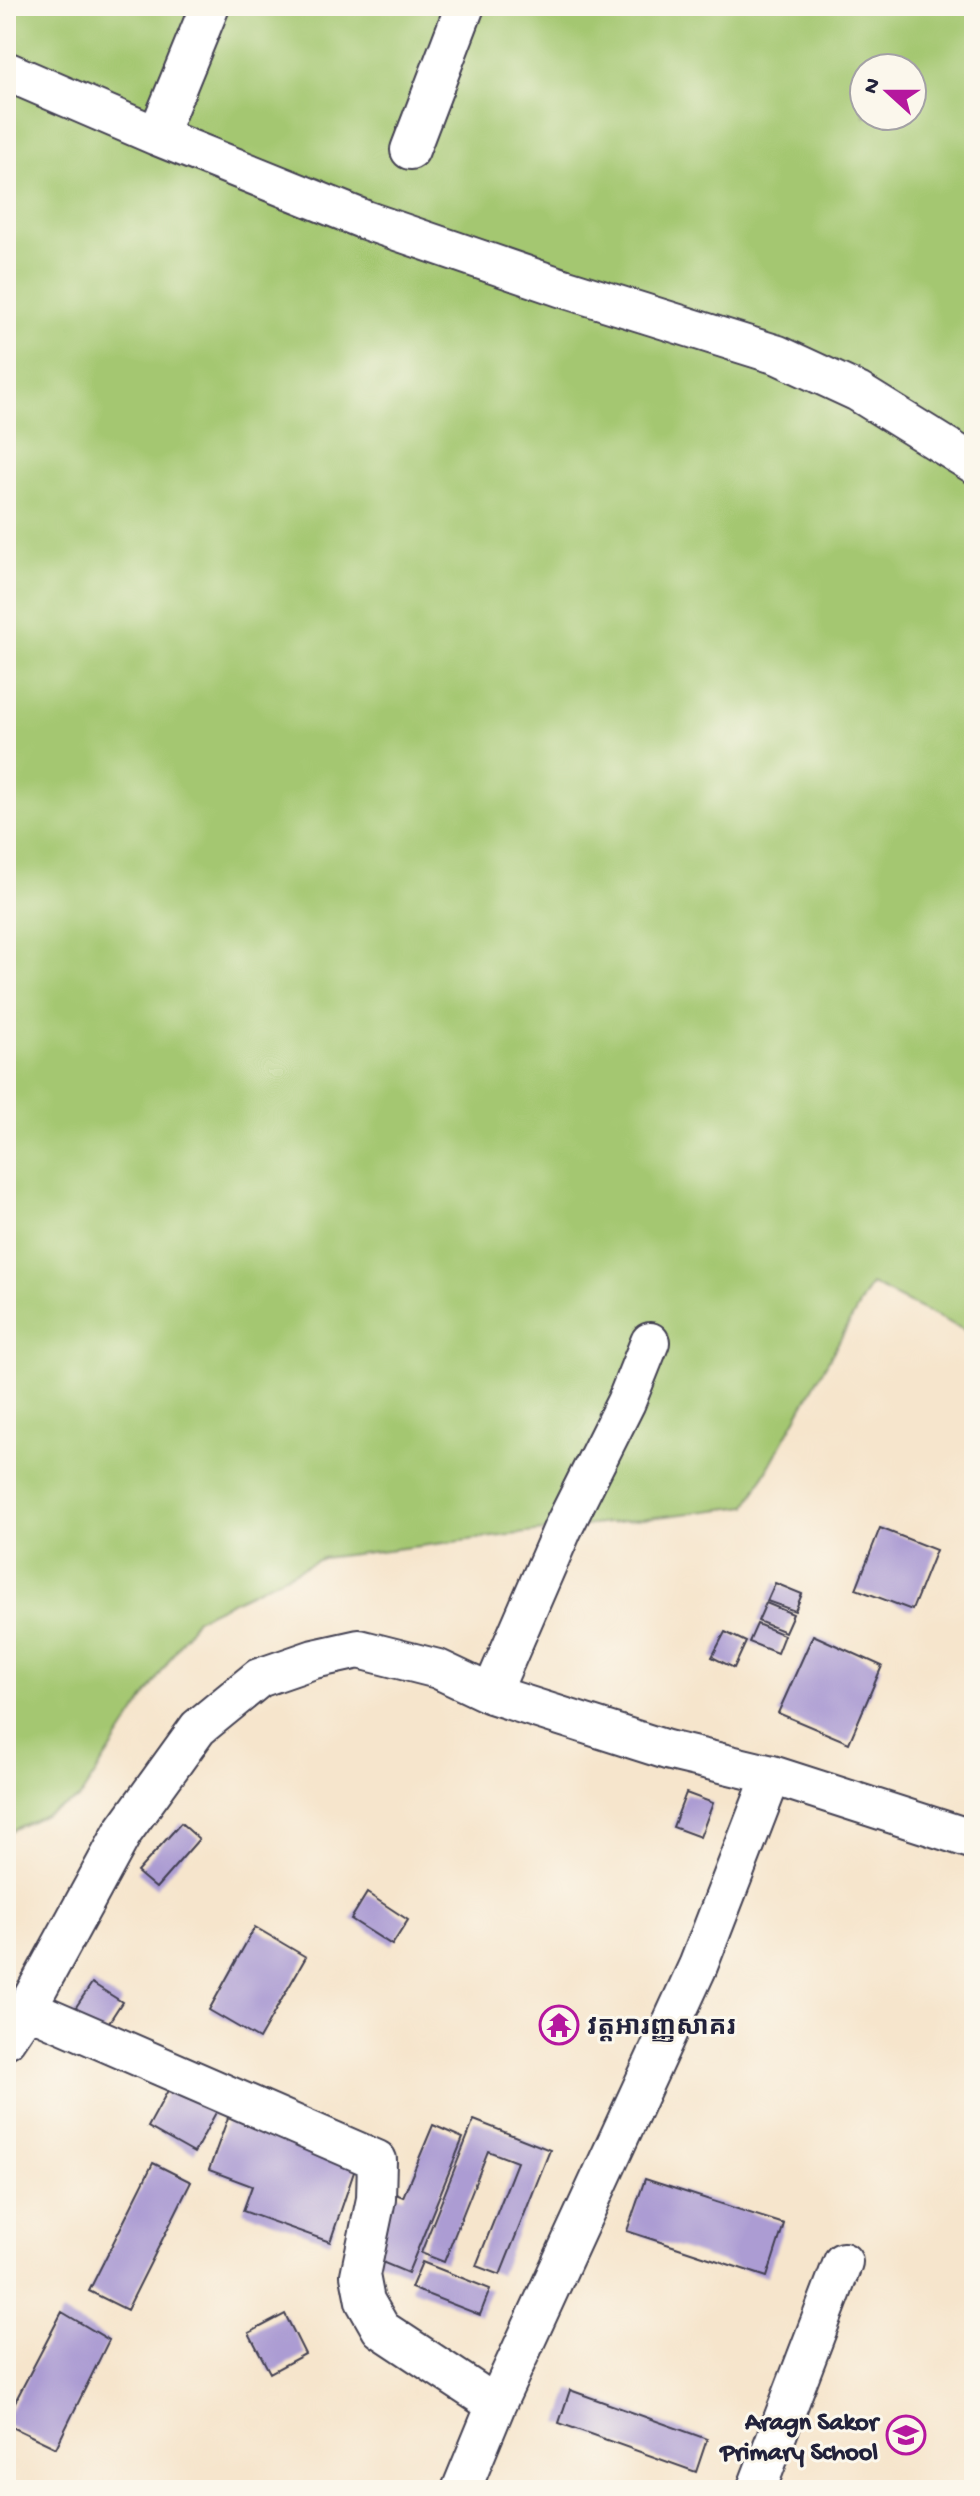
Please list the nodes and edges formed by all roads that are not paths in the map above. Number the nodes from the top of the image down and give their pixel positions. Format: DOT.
graph roads {
  1 [pos="210,6"];
  2 [pos="465,6"];
  3 [pos="6,71"];
  4 [pos="157,136"];
  5 [pos="410,150"];
  6 [pos="974,464"];
  7 [pos="650,1342"];
  8 [pos="491,1694"];
  9 [pos="772,1775"];
  10 [pos="974,1840"];
  11 [pos="17,2024"];
  12 [pos="843,2262"];
  13 [pos="496,2405"];
  14 [pos="461,2490"];
  15 [pos="756,2490"];
  1 -- 4 [label="street"];
  2 -- 5 [label="street"];
  3 -- 4 [label="street"];
  4 -- 6 [label="street"];
  7 -- 8 [label="street"];
  8 -- 9 [label="street"];
  8 -- 11 [label="street"];
  9 -- 10 [label="street"];
  9 -- 13 [label="street"];
  11 -- 13 [label="street"];
  12 -- 15 [label="street"];
  13 -- 14 [label="street"];
}
